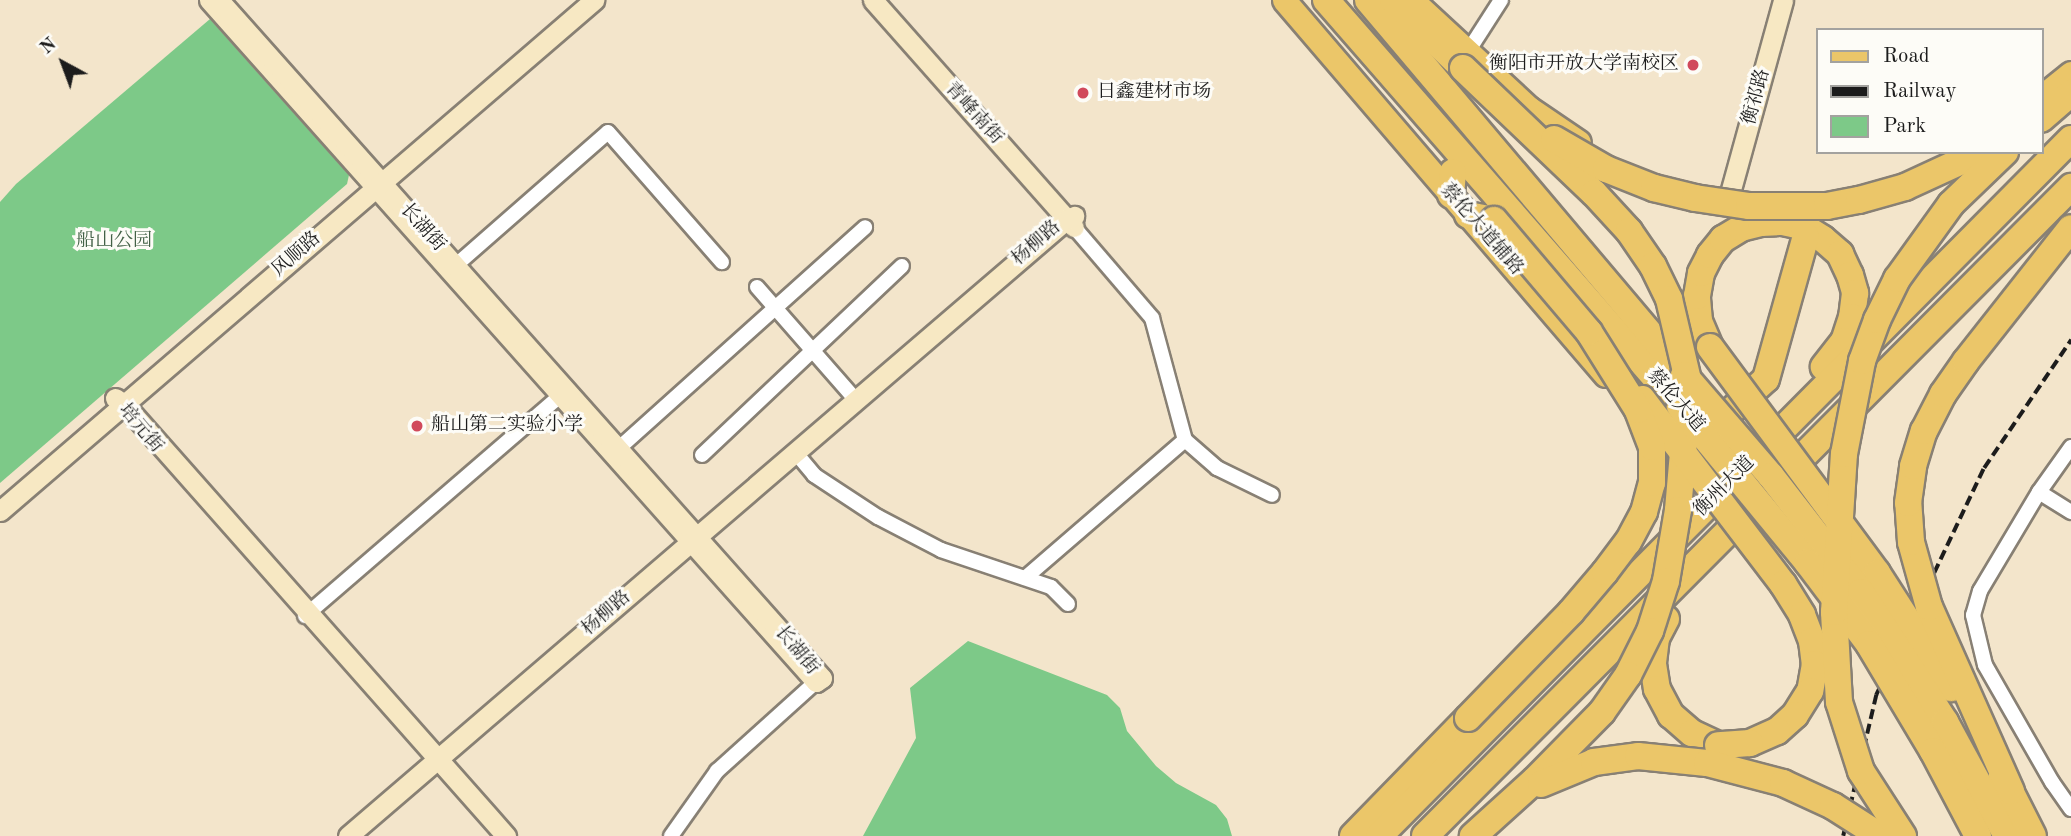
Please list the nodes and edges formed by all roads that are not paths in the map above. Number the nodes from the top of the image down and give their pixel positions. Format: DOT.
graph roads {
  1 [pos="209,0"];
  2 [pos="219,0"];
  3 [pos="576,0"];
  4 [pos="594,0"];
  5 [pos="873,0"];
  6 [pos="882,0"];
  7 [pos="1284,0"];
  8 [pos="1306,0"];
  9 [pos="1326,0"];
  10 [pos="1368,0"];
  11 [pos="1393,0"];
  12 [pos="1412,0"];
  13 [pos="1501,0"];
  14 [pos="1778,0"];
  15 [pos="1783,0"];
  16 [pos="1465,60"];
  17 [pos="2071,74"];
  18 [pos="2071,91"];
  19 [pos="2043,95"];
  20 [pos="2043,109"];
  21 [pos="2043,117"];
  22 [pos="2071,139"];
  23 [pos="1952,154"];
  24 [pos="1977,154"];
  25 [pos="2003,154"];
  26 [pos="375,181"];
  27 [pos="2071,187"];
  28 [pos="1727,193"];
  29 [pos="1458,194"];
  30 [pos="1812,215"];
  31 [pos="1494,220"];
  32 [pos="1072,221"];
  33 [pos="865,227"];
  34 [pos="2071,228"];
  35 [pos="722,262"];
  36 [pos="456,266"];
  37 [pos="902,267"];
  38 [pos="757,287"];
  39 [pos="775,308"];
  40 [pos="1589,332"];
  41 [pos="813,351"];
  42 [pos="564,393"];
  43 [pos="856,400"];
  44 [pos="119,403"];
  45 [pos="1185,440"];
  46 [pos="2071,447"];
  47 [pos="618,449"];
  48 [pos="702,455"];
  49 [pos="799,456"];
  50 [pos="1674,464"];
  51 [pos="1745,467"];
  52 [pos="2039,492"];
  53 [pos="1272,495"];
  54 [pos="0,498"];
  55 [pos="0,510"];
  56 [pos="2071,512"];
  57 [pos="697,544"];
  58 [pos="1715,546"];
  59 [pos="1025,578"];
  60 [pos="1068,604"];
  61 [pos="307,614"];
  62 [pos="816,682"];
  63 [pos="1469,731"];
  64 [pos="440,765"];
  65 [pos="2011,791"];
  66 [pos="2071,809"];
  67 [pos="1499,813"];
  68 [pos="348,836"];
  69 [pos="366,836"];
  70 [pos="501,836"];
  71 [pos="506,836"];
  72 [pos="671,836"];
  73 [pos="1353,836"];
  74 [pos="1362,836"];
  75 [pos="1379,836"];
  76 [pos="1425,836"];
  77 [pos="1473,836"];
  78 [pos="1880,836"];
  79 [pos="1903,836"];
  80 [pos="1978,836"];
  81 [pos="2007,836"];
  82 [pos="2033,836"];
  1 -- 26 [label="street, 长湖街"];
  2 -- 26 [label="street, 长湖街"];
  3 -- 26 [label="street, 风顺路"];
  4 -- 26 [label="street, 风顺路"];
  5 -- 32 [label="street, 青峰南街"];
  6 -- 32 [label="street, 青峰南街"];
  7 -- 29 [label="main road, 蔡伦大道辅路"];
  8 -- 29 [label="highway"];
  9 -- 80 [label="highway, 蔡伦大道, bridge"];
  10 -- 81 [label="highway, 蔡伦大道, bridge"];
  11 -- 16 [label="highway"];
  12 -- 16 [label="main road"];
  13 -- 16 [label="street"];
  14 -- 28 [label="street, 衡祁路"];
  15 -- 28 [label="street, 衡祁路"];
  16 -- 24 [label="highway, bridge"];
  16 -- 28 [label="main road"];
  16 -- 67 [label="highway, bridge"];
  17 -- 19 [label="main road"];
  18 -- 20 [label="highway"];
  18 -- 21 [label="highway"];
  22 -- 51 [label="highway, 衡州大道"];
  23 -- 30 [label="main road"];
  25 -- 79 [label="highway, bridge"];
  26 -- 36 [label="street, 长湖街"];
  26 -- 42 [label="street, 长湖街"];
  26 -- 44 [label="street, 风顺路"];
  27 -- 58 [label="highway, 衡州大道"];
  28 -- 30 [label="main road"];
  29 -- 31 [label="highway"];
  29 -- 31 [label="highway"];
  29 -- 50 [label="main road, 蔡伦大道辅路"];
  30 -- 50 [label="highway"];
  31 -- 40 [label="highway, bridge"];
  32 -- 43 [label="street, 杨柳路"];
  32 -- 45 [label="street"];
  32 -- 49 [label="street, 杨柳路"];
  33 -- 39 [label="street"];
  34 -- 65 [label="highway, bridge"];
  35 -- 36 [label="street"];
  36 -- 42 [label="street, 长湖街"];
  37 -- 41 [label="street"];
  38 -- 39 [label="street"];
  39 -- 41 [label="street"];
  39 -- 47 [label="street"];
  40 -- 58 [label="highway, bridge"];
  40 -- 63 [label="highway, bridge"];
  41 -- 43 [label="street"];
  41 -- 48 [label="street"];
  42 -- 47 [label="street, 长湖街"];
  42 -- 57 [label="street, 长湖街"];
  42 -- 61 [label="street"];
  43 -- 49 [label="street, 杨柳路"];
  44 -- 54 [label="street, 风顺路"];
  44 -- 55 [label="street, 风顺路"];
  44 -- 61 [label="street, 培元街"];
  45 -- 53 [label="street"];
  45 -- 59 [label="street"];
  46 -- 52 [label="street"];
  47 -- 57 [label="street, 长湖街"];
  49 -- 57 [label="street, 杨柳路"];
  49 -- 59 [label="street"];
  51 -- 63 [label="highway, 衡州大道"];
  51 -- 65 [label="highway, bridge"];
  52 -- 56 [label="street"];
  52 -- 66 [label="street"];
  57 -- 62 [label="street, 长湖街"];
  57 -- 64 [label="street, 杨柳路"];
  58 -- 76 [label="highway, 衡州大道"];
  59 -- 60 [label="street"];
  61 -- 64 [label="street, 培元街"];
  62 -- 72 [label="street"];
  63 -- 73 [label="highway"];
  63 -- 74 [label="highway"];
  63 -- 75 [label="highway, 衡州大道"];
  64 -- 68 [label="street, 杨柳路"];
  64 -- 69 [label="street, 杨柳路"];
  64 -- 70 [label="street, 培元街"];
  64 -- 71 [label="street, 培元街"];
  65 -- 82 [label="highway, bridge"];
  67 -- 77 [label="highway, bridge"];
  67 -- 78 [label="highway, bridge"];
}
